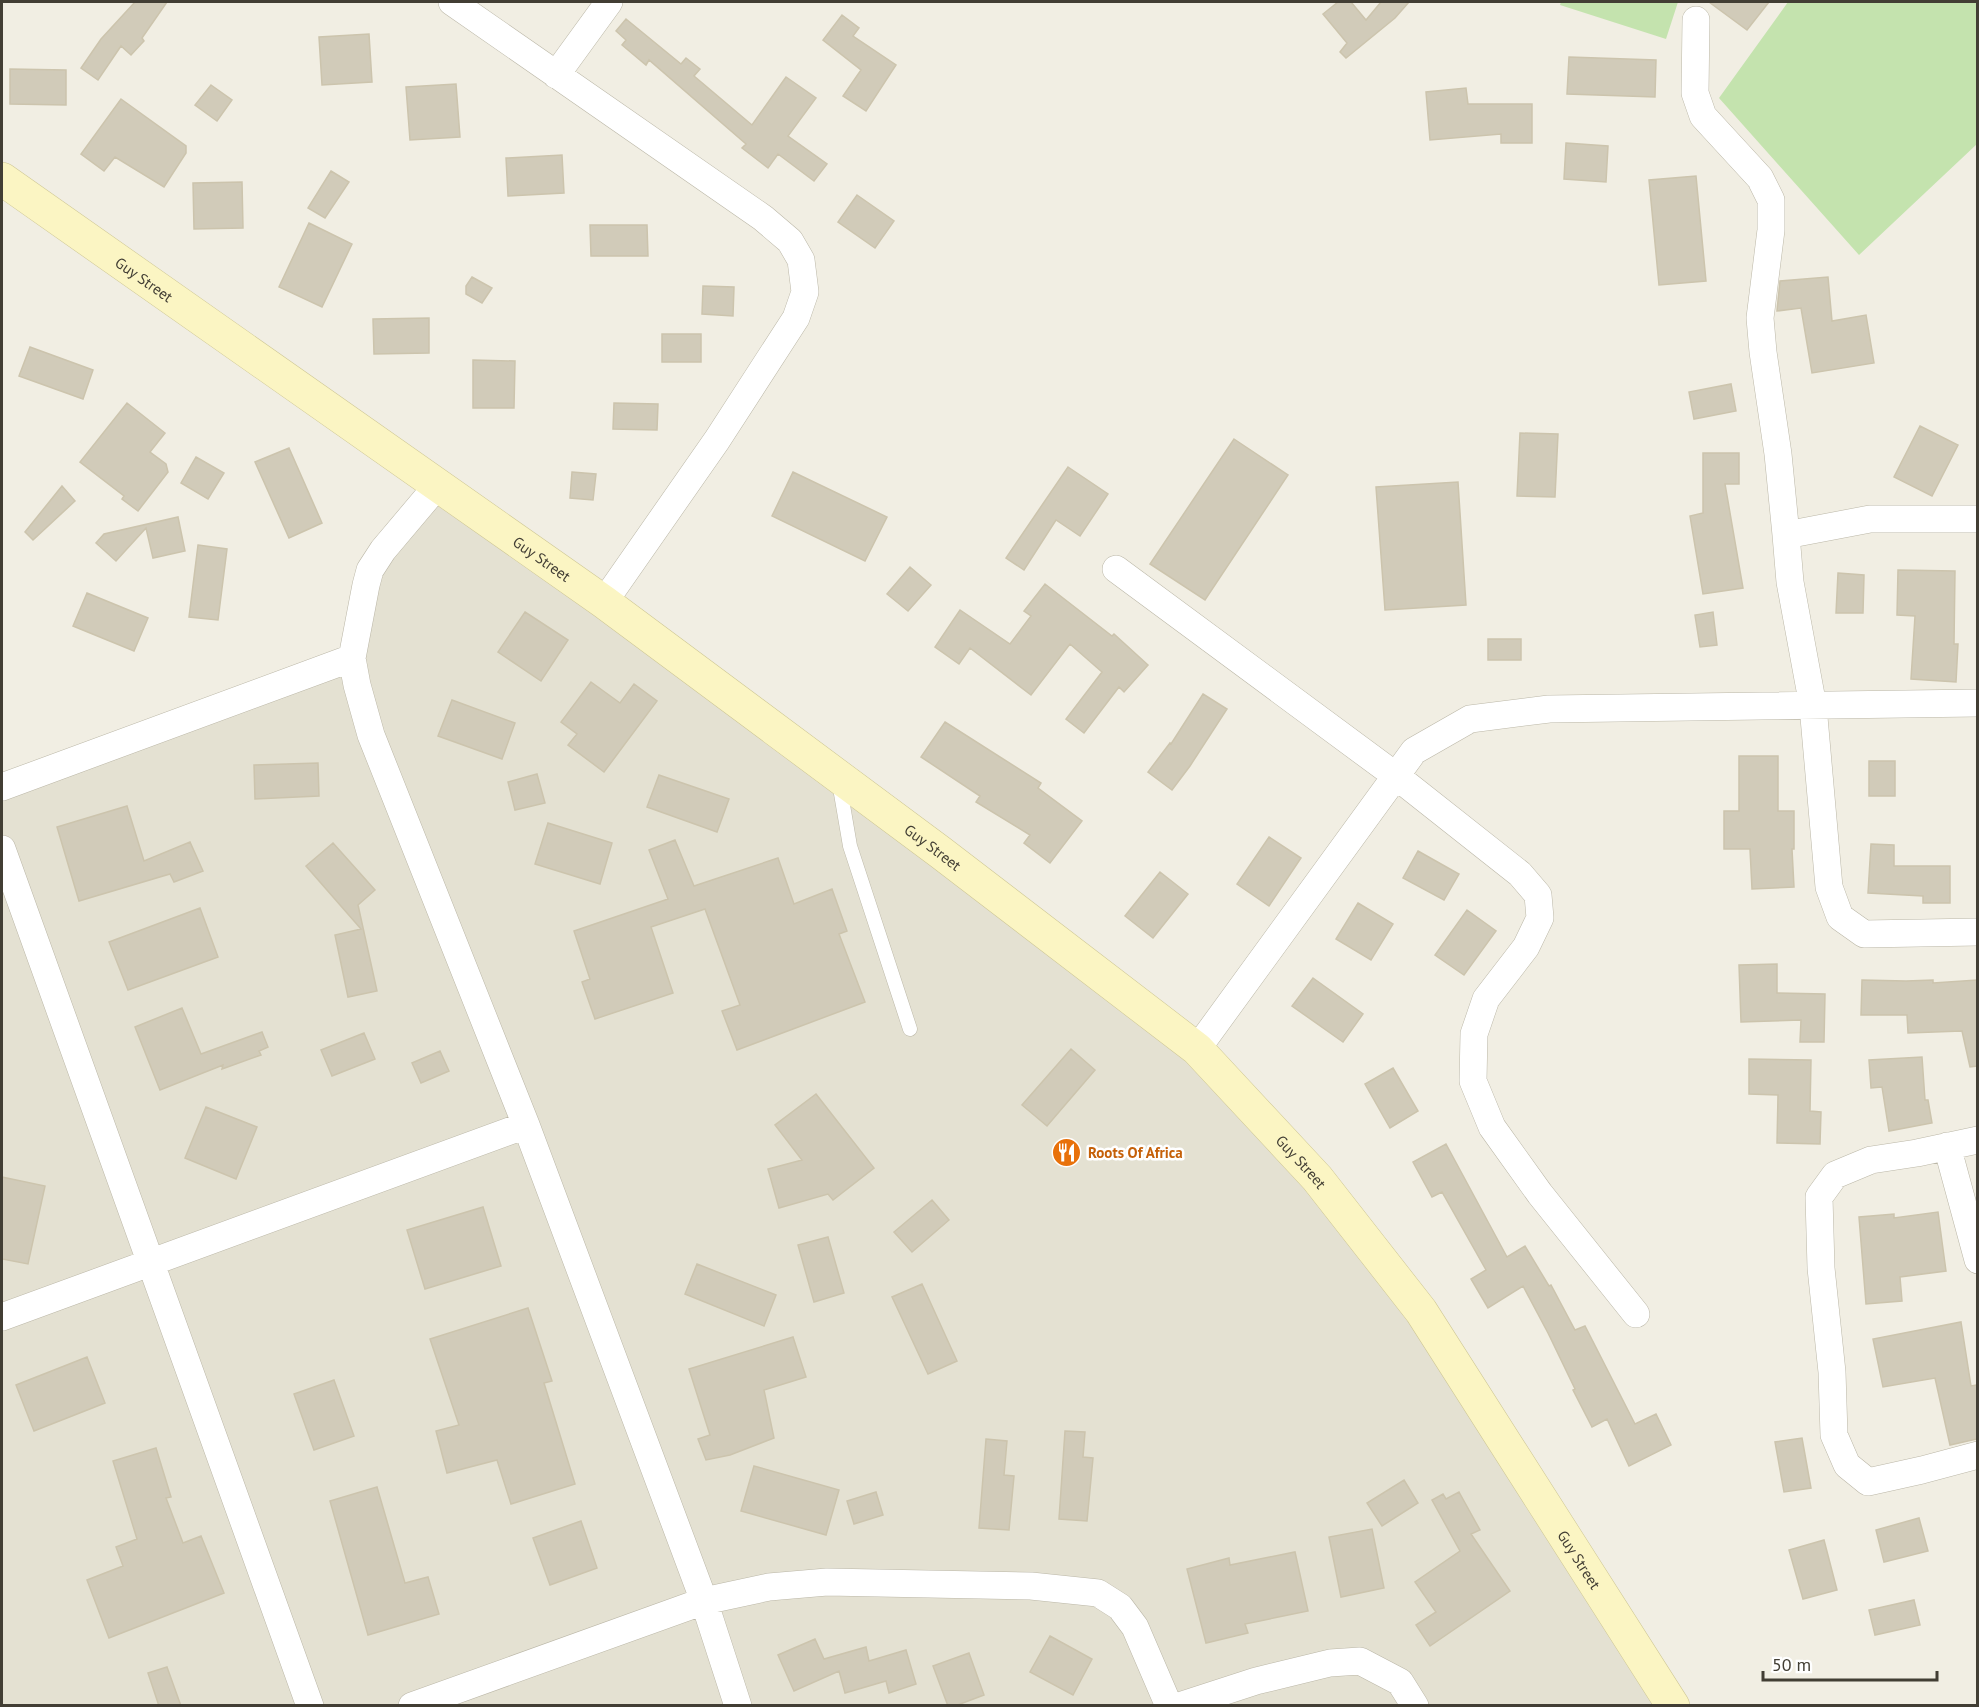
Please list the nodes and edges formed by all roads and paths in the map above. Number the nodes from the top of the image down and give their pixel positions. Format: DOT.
graph roads {
  1 [pos="452,2"];
  2 [pos="609,2"];
  3 [pos="1696,20"];
  4 [pos="556,75"];
  5 [pos="2,179"];
  6 [pos="437,486"];
  7 [pos="1977,519"];
  8 [pos="1786,535"];
  9 [pos="1116,569"];
  10 [pos="604,602"];
  11 [pos="352,658"];
  12 [pos="1977,703"];
  13 [pos="1814,706"];
  14 [pos="1396,776"];
  15 [pos="838,777"];
  16 [pos="2,787"];
  17 [pos="2,849"];
  18 [pos="1977,932"];
  19 [pos="910,1029"];
  20 [pos="1197,1048"];
  21 [pos="526,1125"];
  22 [pos="1977,1140"];
  23 [pos="1947,1146"];
  24 [pos="1977,1260"];
  25 [pos="150,1264"];
  26 [pos="1636,1314"];
  27 [pos="2,1317"];
  28 [pos="1977,1455"];
  29 [pos="704,1601"];
  30 [pos="310,1706"];
  31 [pos="412,1706"];
  32 [pos="738,1706"];
  33 [pos="1169,1706"];
  34 [pos="1179,1706"];
  35 [pos="1415,1706"];
  36 [pos="1673,1706"];
  1 -- 4 [label="street"];
  2 -- 4 [label="street"];
  3 -- 8 [label="street"];
  4 -- 10 [label="street"];
  5 -- 6 [label="street, Guy Street"];
  6 -- 10 [label="street, Guy Street"];
  6 -- 11 [label="street"];
  7 -- 8 [label="street"];
  8 -- 13 [label="street"];
  9 -- 14 [label="street"];
  10 -- 15 [label="street, Guy Street"];
  11 -- 16 [label="street"];
  11 -- 21 [label="street"];
  12 -- 13 [label="street"];
  13 -- 14 [label="street"];
  13 -- 18 [label="street"];
  14 -- 20 [label="street"];
  14 -- 26 [label="street"];
  15 -- 19 [label="lane"];
  15 -- 20 [label="street, Guy Street"];
  17 -- 25 [label="street"];
  20 -- 36 [label="street, Guy Street"];
  21 -- 25 [label="street"];
  21 -- 29 [label="street"];
  22 -- 23 [label="street"];
  23 -- 24 [label="street"];
  23 -- 28 [label="street"];
  25 -- 27 [label="street"];
  25 -- 30 [label="street"];
  29 -- 31 [label="street"];
  29 -- 32 [label="street"];
  29 -- 33 [label="street"];
  34 -- 35 [label="street"];
}
